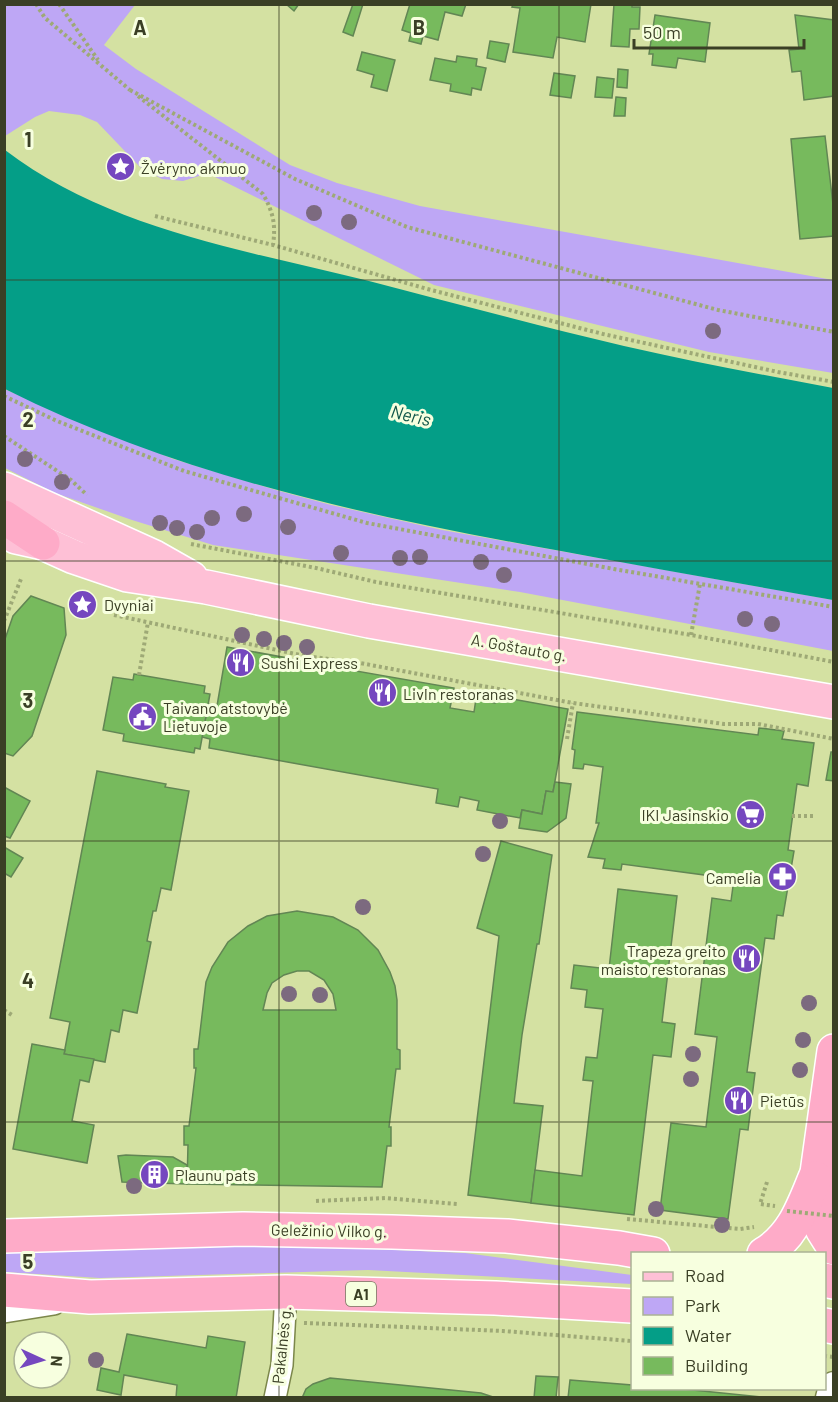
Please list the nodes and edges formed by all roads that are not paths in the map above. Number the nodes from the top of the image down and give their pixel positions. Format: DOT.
graph roads {
  1 [pos="4,489"];
  2 [pos="4,517"];
  3 [pos="4,534"];
  4 [pos="43,543"];
  5 [pos="206,587"];
  6 [pos="834,702"];
  7 [pos="834,1051"];
  8 [pos="817,1173"];
  9 [pos="4,1236"];
  10 [pos="834,1248"];
  11 [pos="642,1252"];
  12 [pos="767,1252"];
  13 [pos="4,1290"];
  14 [pos="90,1298"];
  15 [pos="631,1306"];
  16 [pos="285,1308"];
  17 [pos="4,1312"];
  18 [pos="834,1387"];
  19 [pos="275,1398"];
  20 [pos="831,1398"];
  1 -- 5 [label="main road, A. Goštauto g."];
  2 -- 4 [label="highway"];
  3 -- 4 [label="main road, A. Goštauto g."];
  4 -- 5 [label="main road, A. Goštauto g."];
  5 -- 6 [label="main road, A. Goštauto g."];
  7 -- 8 [label="highway"];
  8 -- 10 [label="highway"];
  8 -- 12 [label="highway"];
  9 -- 11 [label="highway, Geležinio Vilko g."];
  13 -- 14 [label="highway, A1"];
  14 -- 16 [label="highway, A1"];
  14 -- 17 [label="street"];
  15 -- 16 [label="highway, A1"];
  16 -- 19 [label="street, Pakalnės g."];
  18 -- 20 [label="main road"];
}
